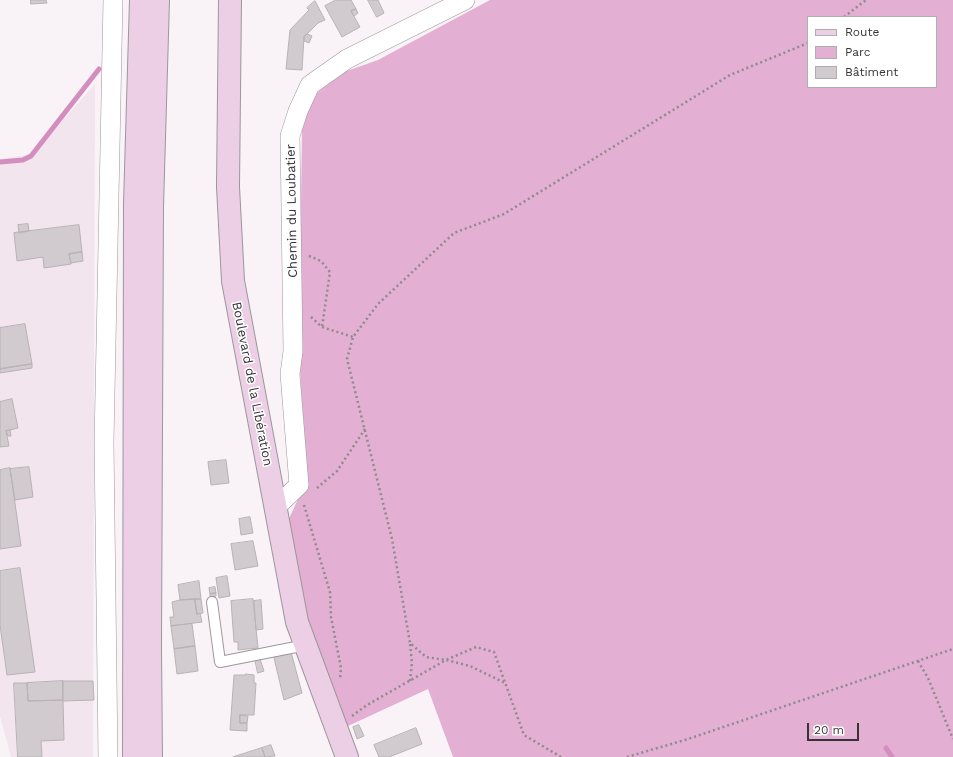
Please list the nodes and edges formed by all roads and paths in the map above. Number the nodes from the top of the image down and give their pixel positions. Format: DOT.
graph roads {
  1 [pos="113,0"];
  2 [pos="142,0"];
  3 [pos="158,0"];
  4 [pos="230,0"];
  5 [pos="465,0"];
  6 [pos="866,0"];
  7 [pos="845,16"];
  8 [pos="807,43"];
  9 [pos="292,248"];
  10 [pos="293,301"];
  11 [pos="322,327"];
  12 [pos="353,337"];
  13 [pos="365,429"];
  14 [pos="299,485"];
  15 [pos="276,507"];
  16 [pos="212,602"];
  17 [pos="410,644"];
  18 [pos="306,645"];
  19 [pos="953,649"];
  20 [pos="446,660"];
  21 [pos="918,661"];
  22 [pos="410,681"];
  23 [pos="339,683"];
  24 [pos="505,683"];
  25 [pos="336,728"];
  26 [pos="953,739"];
  27 [pos="108,757"];
  28 [pos="134,757"];
  29 [pos="151,757"];
  30 [pos="347,757"];
  31 [pos="561,757"];
  32 [pos="627,757"];
  1 -- 27 [label="street"];
  2 -- 28 [label="main road"];
  3 -- 29 [label="main road"];
  4 -- 15 [label="main road, Boulevard de la Libération"];
  5 -- 9 [label="street, Chemin du Loubatier"];
  6 -- 7 [label="path"];
  8 -- 12 [label="path"];
  9 -- 10 [label="street, Chemin du Loubatier"];
  9 -- 11 [label="path"];
  10 -- 11 [label="path"];
  10 -- 14 [label="street, Chemin du Loubatier"];
  11 -- 12 [label="path"];
  12 -- 13 [label="path"];
  13 -- 14 [label="path"];
  13 -- 17 [label="path"];
  14 -- 15 [label="street"];
  14 -- 23 [label="path"];
  15 -- 18 [label="main road, Boulevard de la Libération"];
  16 -- 18 [label="lane"];
  17 -- 20 [label="path"];
  17 -- 22 [label="path"];
  18 -- 25 [label="main road, Boulevard de la Libération"];
  19 -- 21 [label="path"];
  20 -- 22 [label="path"];
  20 -- 24 [label="path"];
  20 -- 24 [label="path"];
  21 -- 26 [label="path"];
  21 -- 32 [label="path"];
  22 -- 25 [label="path"];
  24 -- 31 [label="path"];
  25 -- 30 [label="main road, Boulevard de la Libération"];
}
